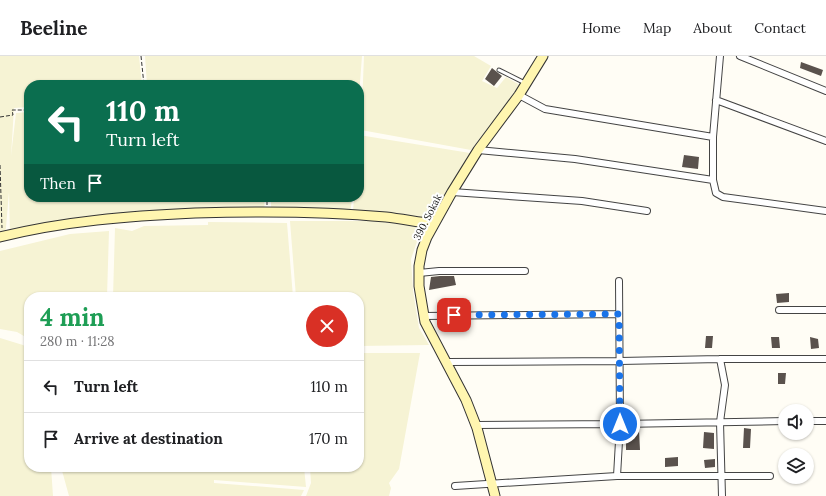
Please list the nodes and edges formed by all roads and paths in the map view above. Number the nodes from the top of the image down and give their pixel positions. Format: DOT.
graph roads {
  1 [pos="141,56"];
  2 [pos="543,56"];
  3 [pos="720,56"];
  4 [pos="740,56"];
  5 [pos="499,70"];
  6 [pos="143,80"];
  7 [pos="526,83"];
  8 [pos="826,91"];
  9 [pos="519,94"];
  10 [pos="716,100"];
  11 [pos="24,110"];
  12 [pos="0,117"];
  13 [pos="713,137"];
  14 [pos="826,141"];
  15 [pos="478,150"];
  16 [pos="0,165"];
  17 [pos="713,180"];
  18 [pos="452,192"];
  19 [pos="647,211"];
  20 [pos="826,211"];
  21 [pos="434,224"];
  22 [pos="1,237"];
  23 [pos="525,271"];
  24 [pos="419,273"];
  25 [pos="619,281"];
  26 [pos="779,310"];
  27 [pos="826,310"];
  28 [pos="619,314"];
  29 [pos="424,316"];
  30 [pos="720,359"];
  31 [pos="826,360"];
  32 [pos="620,361"];
  33 [pos="446,362"];
  34 [pos="778,421"];
  35 [pos="814,421"];
  36 [pos="826,421"];
  37 [pos="720,422"];
  38 [pos="620,424"];
  39 [pos="476,425"];
  40 [pos="617,476"];
  41 [pos="722,476"];
  42 [pos="770,476"];
  43 [pos="492,483"];
  44 [pos="455,486"];
  45 [pos="495,496"];
  46 [pos="722,496"];
  1 -- 6 [label="path"];
  2 -- 7 [label="street, 390. Sokak"];
  3 -- 10 [label="street"];
  4 -- 8 [label="street"];
  5 -- 7 [label="lane"];
  7 -- 9 [label="street, 390. Sokak"];
  9 -- 13 [label="street"];
  9 -- 15 [label="street, 390. Sokak"];
  10 -- 13 [label="street"];
  10 -- 14 [label="street"];
  11 -- 12 [label="path"];
  13 -- 17 [label="street"];
  15 -- 17 [label="street"];
  15 -- 18 [label="street, 390. Sokak"];
  16 -- 22 [label="path"];
  17 -- 20 [label="street"];
  18 -- 19 [label="street"];
  18 -- 21 [label="street, 390. Sokak"];
  21 -- 22 [label="street"];
  21 -- 24 [label="street, 390. Sokak"];
  23 -- 24 [label="street"];
  24 -- 29 [label="street, 390. Sokak"];
  25 -- 28 [label="street"];
  26 -- 27 [label="street"];
  28 -- 29 [label="street"];
  28 -- 32 [label="street"];
  29 -- 33 [label="street, 390. Sokak"];
  30 -- 31 [label="street"];
  30 -- 32 [label="street"];
  30 -- 37 [label="street"];
  32 -- 33 [label="street"];
  32 -- 38 [label="street"];
  33 -- 39 [label="street, 390. Sokak"];
  34 -- 37 [label="street"];
  35 -- 36 [label="street"];
  37 -- 38 [label="street"];
  37 -- 41 [label="street"];
  38 -- 39 [label="street"];
  38 -- 40 [label="street"];
  39 -- 43 [label="street, 390. Sokak"];
  40 -- 41 [label="street"];
  40 -- 43 [label="street"];
  41 -- 42 [label="street"];
  41 -- 46 [label="street"];
  43 -- 44 [label="street"];
  43 -- 45 [label="street, 390. Sokak"];
}
